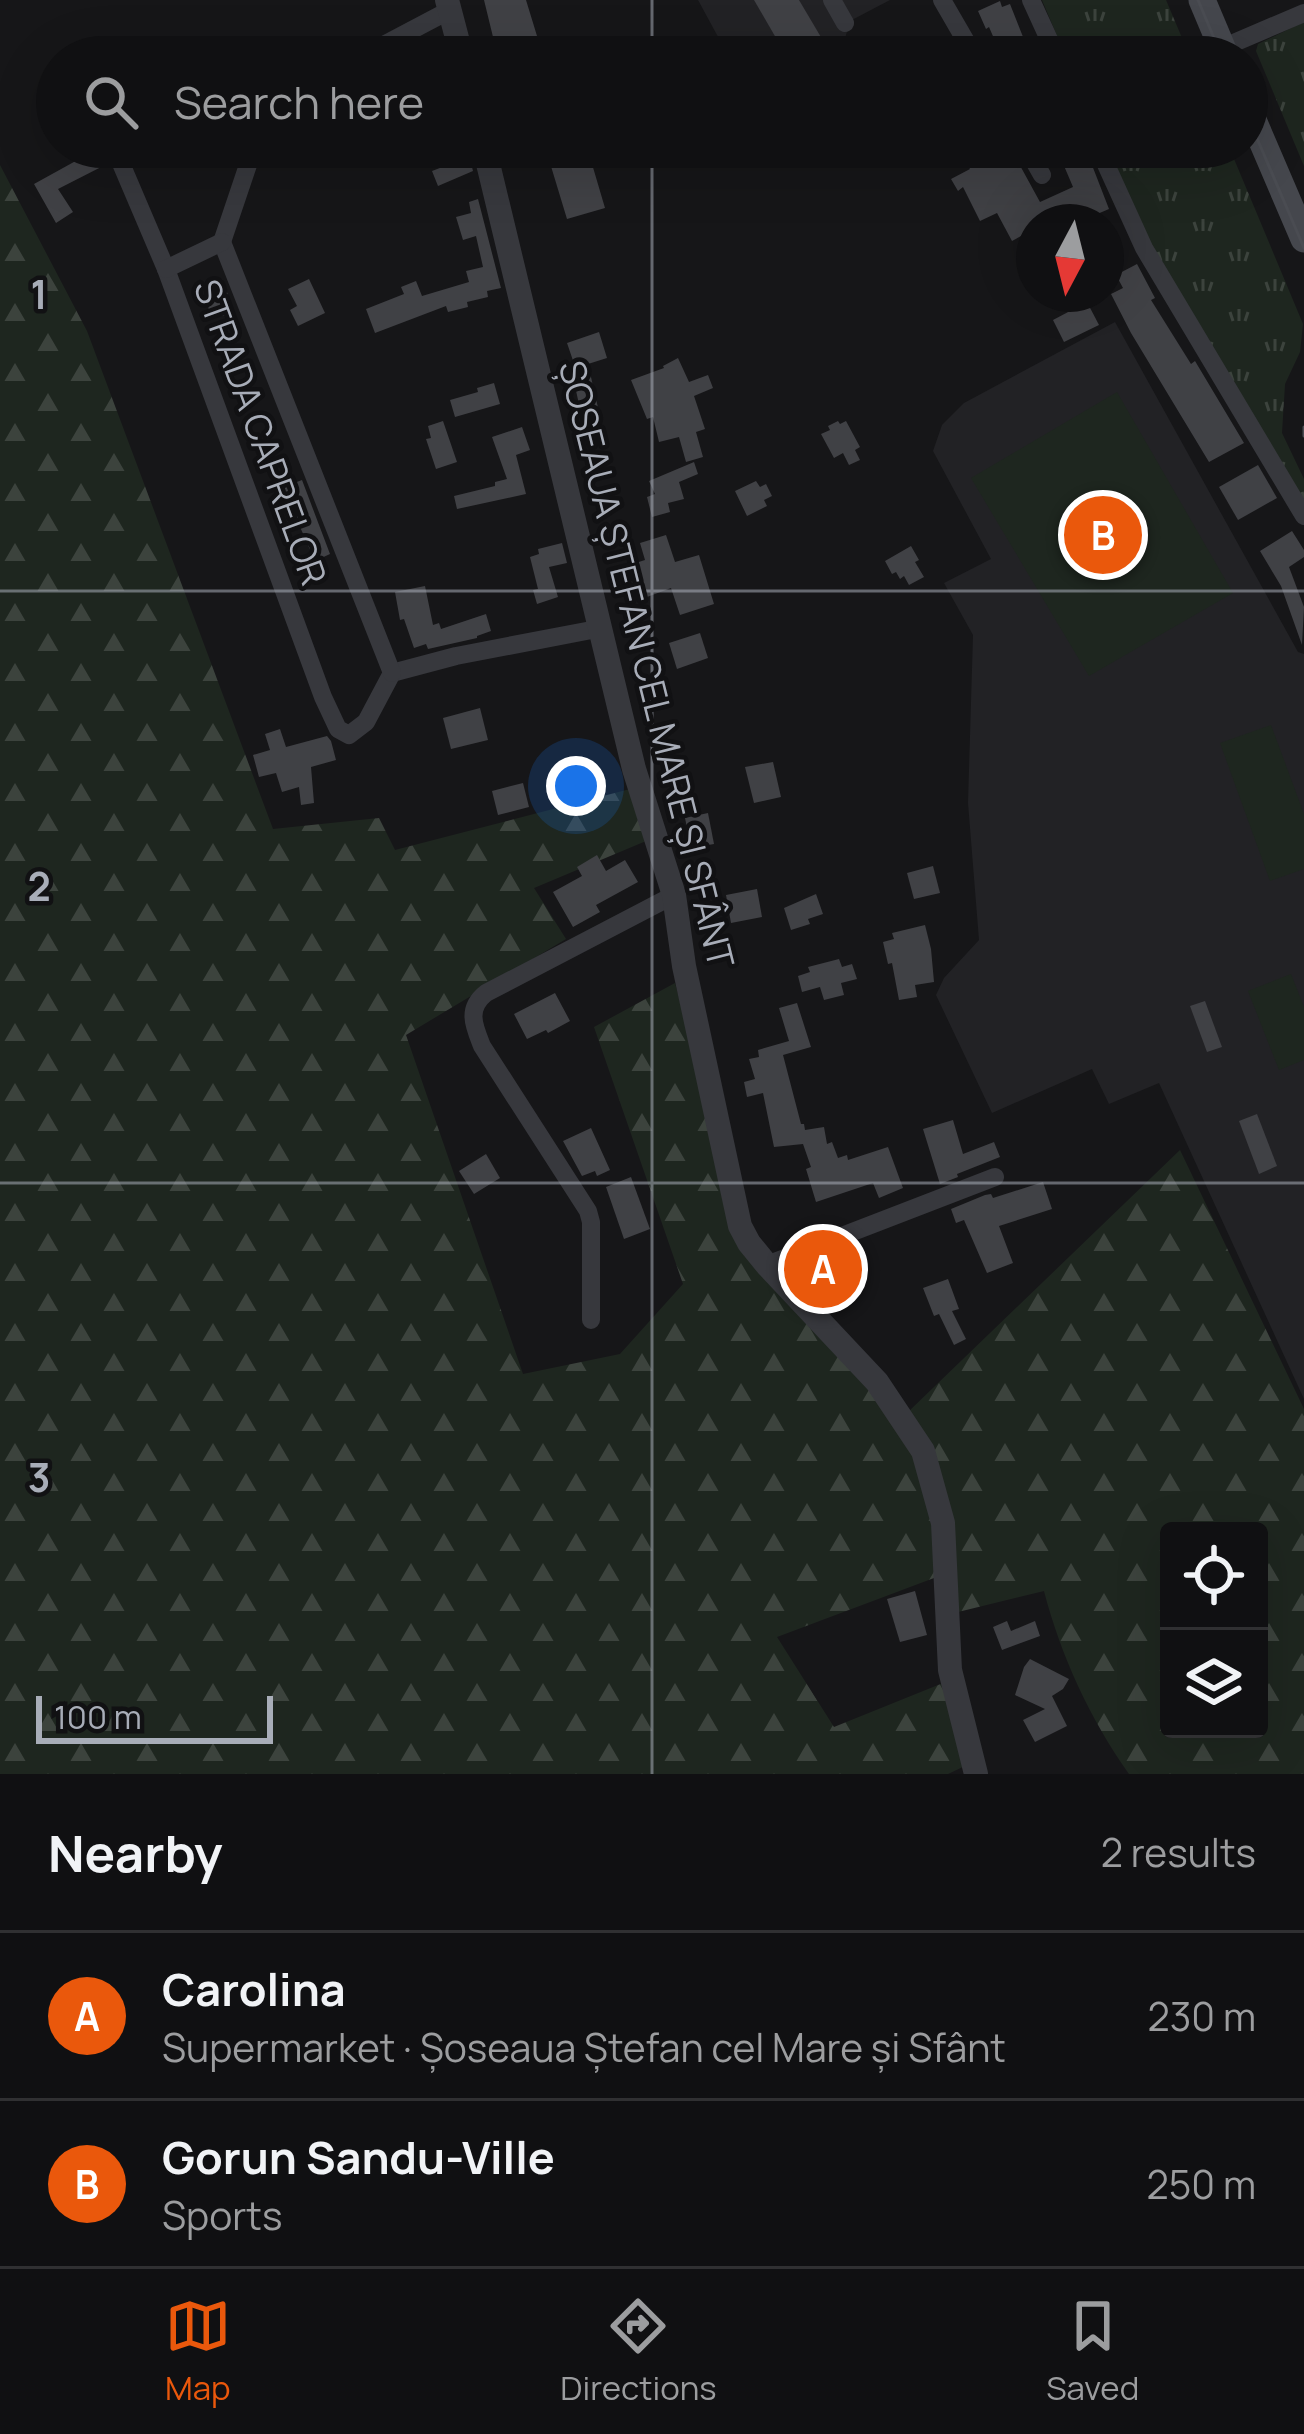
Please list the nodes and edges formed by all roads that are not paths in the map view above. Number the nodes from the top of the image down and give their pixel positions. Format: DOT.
graph roads {
  1 [pos="832,0"];
  2 [pos="942,0"];
  3 [pos="1031,0"];
  4 [pos="1202,0"];
  5 [pos="448,5"];
  6 [pos="1304,13"];
  7 [pos="845,23"];
  8 [pos="396,36"];
  9 [pos="456,36"];
  10 [pos="963,36"];
  11 [pos="1047,36"];
  12 [pos="1217,36"];
  13 [pos="1257,36"];
  14 [pos="1268,155"];
  15 [pos="123,168"];
  16 [pos="247,168"];
  17 [pos="489,168"];
  18 [pos="1038,168"];
  19 [pos="1108,168"];
  20 [pos="1042,175"];
  21 [pos="1304,239"];
  22 [pos="223,242"];
  23 [pos="166,268"];
  24 [pos="1304,516"];
  25 [pos="602,628"];
  26 [pos="392,673"];
  27 [pos="674,895"];
  28 [pos="995,1177"];
  29 [pos="767,1265"];
  30 [pos="591,1320"];
  31 [pos="976,1774"];
  1 -- 7 [label="street"];
  2 -- 10 [label="street"];
  3 -- 11 [label="street"];
  4 -- 12 [label="main road"];
  5 -- 8 [label="street"];
  5 -- 9 [label="street"];
  6 -- 13 [label="street"];
  14 -- 21 [label="main road"];
  15 -- 23 [label="street, STRADA CAPRELOR"];
  16 -- 22 [label="street"];
  17 -- 25 [label="street, ȘOSEAUA ȘTEFAN CEL MARE ȘI SFÂNT"];
  18 -- 20 [label="street"];
  19 -- 24 [label="street"];
  22 -- 23 [label="street"];
  22 -- 26 [label="street"];
  23 -- 26 [label="street, STRADA CAPRELOR"];
  25 -- 26 [label="street"];
  25 -- 27 [label="street, ȘOSEAUA ȘTEFAN CEL MARE ȘI SFÂNT"];
  27 -- 29 [label="street, ȘOSEAUA ȘTEFAN CEL MARE ȘI SFÂNT"];
  27 -- 30 [label="street"];
  28 -- 29 [label="street"];
  29 -- 31 [label="street, ȘOSEAUA ȘTEFAN CEL MARE ȘI SFÂNT"];
}
